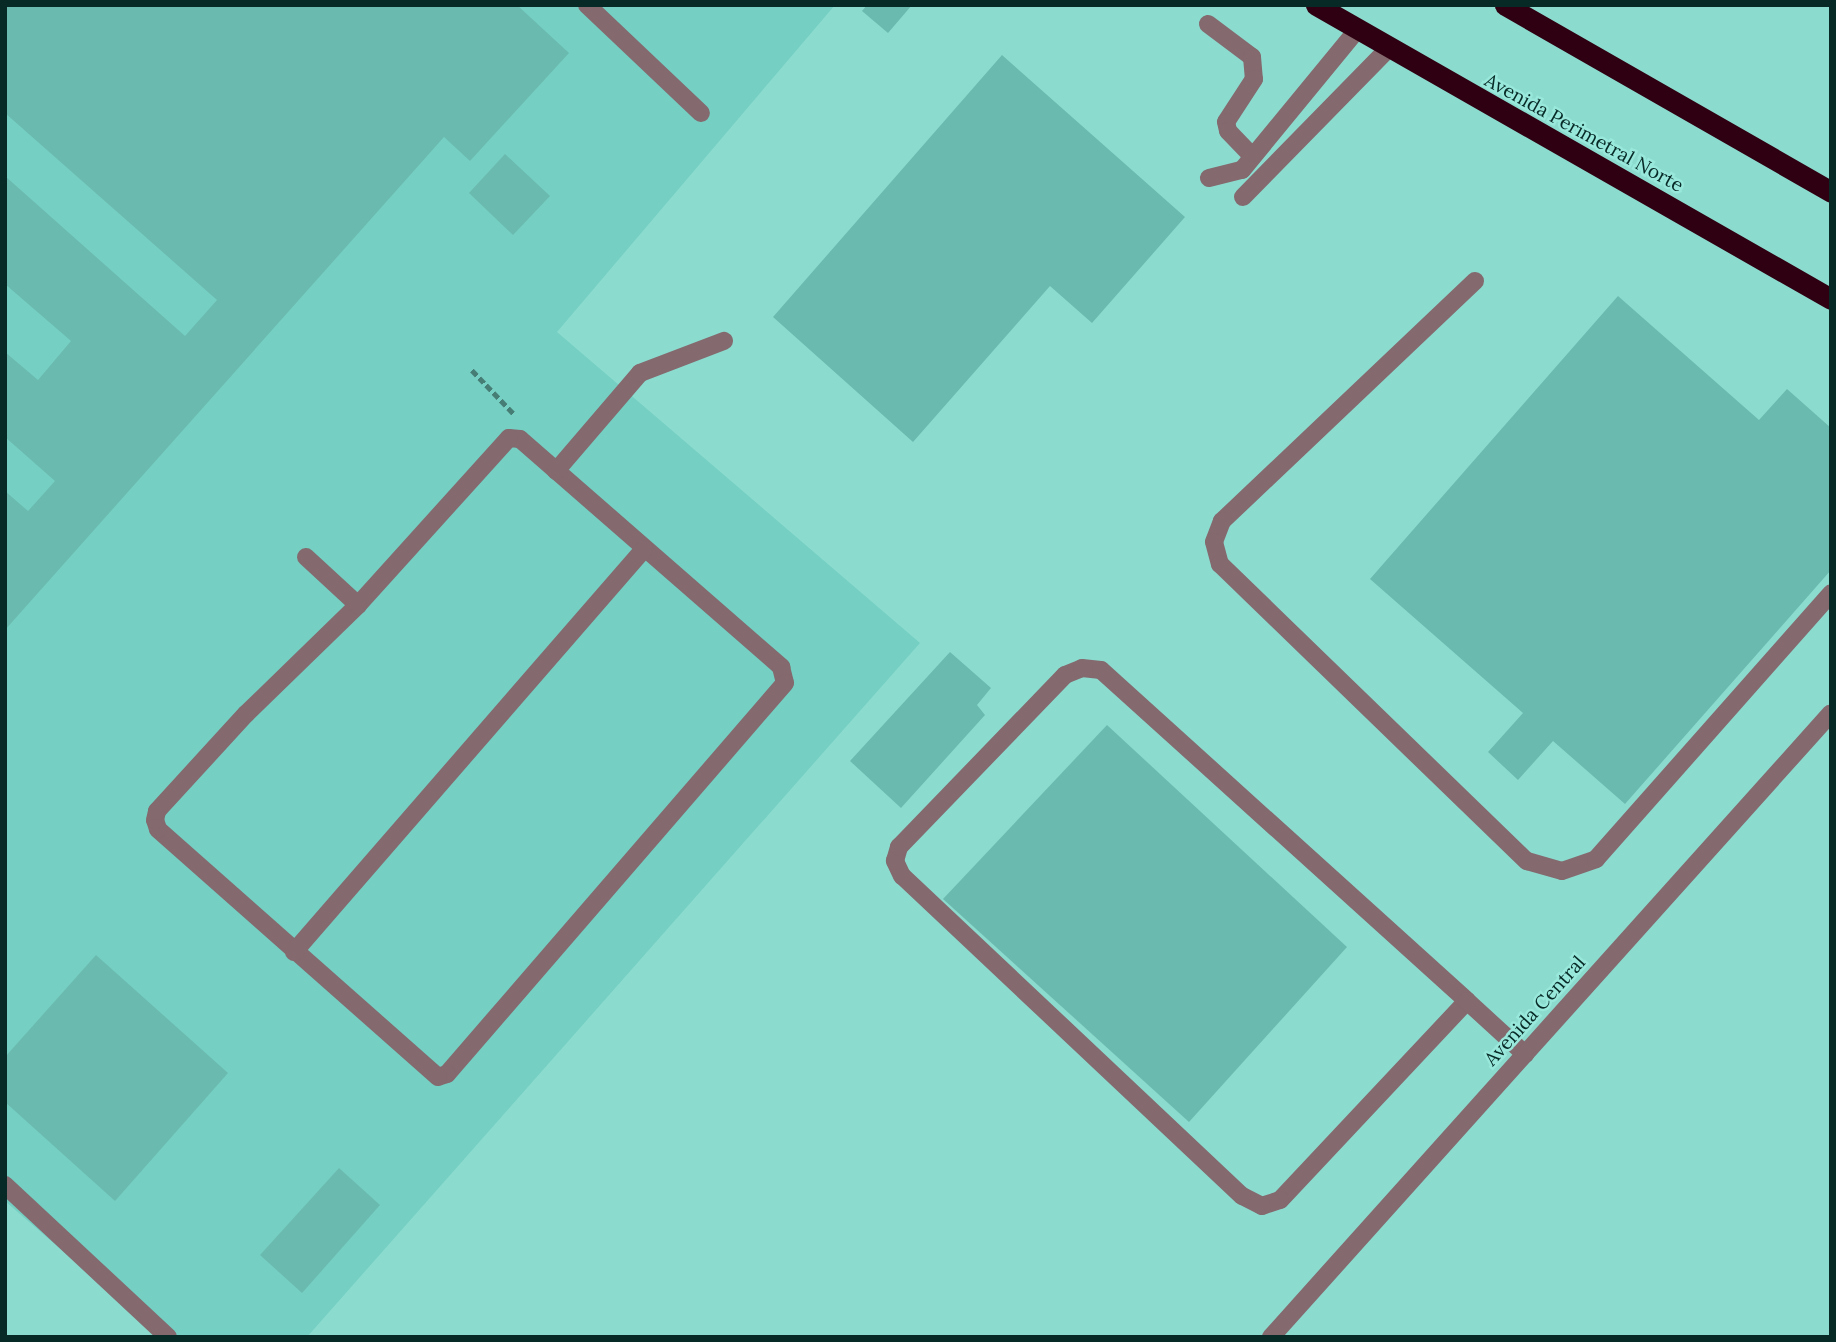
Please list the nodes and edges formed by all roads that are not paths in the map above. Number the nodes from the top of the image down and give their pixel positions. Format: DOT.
graph roads {
  1 [pos="587,5"];
  2 [pos="1315,5"];
  3 [pos="1505,5"];
  4 [pos="1208,24"];
  5 [pos="1357,30"];
  6 [pos="1388,49"];
  7 [pos="701,113"];
  8 [pos="1252,156"];
  9 [pos="1209,178"];
  10 [pos="1831,192"];
  11 [pos="1243,197"];
  12 [pos="1475,281"];
  13 [pos="1831,299"];
  14 [pos="724,341"];
  15 [pos="556,471"];
  16 [pos="644,549"];
  17 [pos="306,557"];
  18 [pos="1831,593"];
  19 [pos="358,604"];
  20 [pos="1831,713"];
  21 [pos="294,952"];
  22 [pos="1467,1001"];
  23 [pos="1525,1054"];
  24 [pos="5,1185"];
  25 [pos="168,1337"];
  26 [pos="1271,1337"];
  1 -- 7 [label="street"];
  2 -- 5 [label="highway, Avenida Perimetral Norte"];
  3 -- 10 [label="highway"];
  4 -- 8 [label="street"];
  5 -- 6 [label="highway, Avenida Perimetral Norte"];
  5 -- 8 [label="street"];
  6 -- 11 [label="street"];
  6 -- 13 [label="highway, Avenida Perimetral Norte"];
  8 -- 9 [label="street"];
  12 -- 18 [label="street"];
  14 -- 15 [label="street"];
  15 -- 16 [label="street"];
  15 -- 19 [label="street"];
  16 -- 21 [label="street"];
  16 -- 21 [label="street"];
  17 -- 19 [label="street"];
  19 -- 21 [label="street"];
  20 -- 23 [label="street, Avenida Central"];
  22 -- 22 [label="street"];
  22 -- 23 [label="street"];
  23 -- 26 [label="street, Avenida Central"];
  24 -- 25 [label="street"];
}
